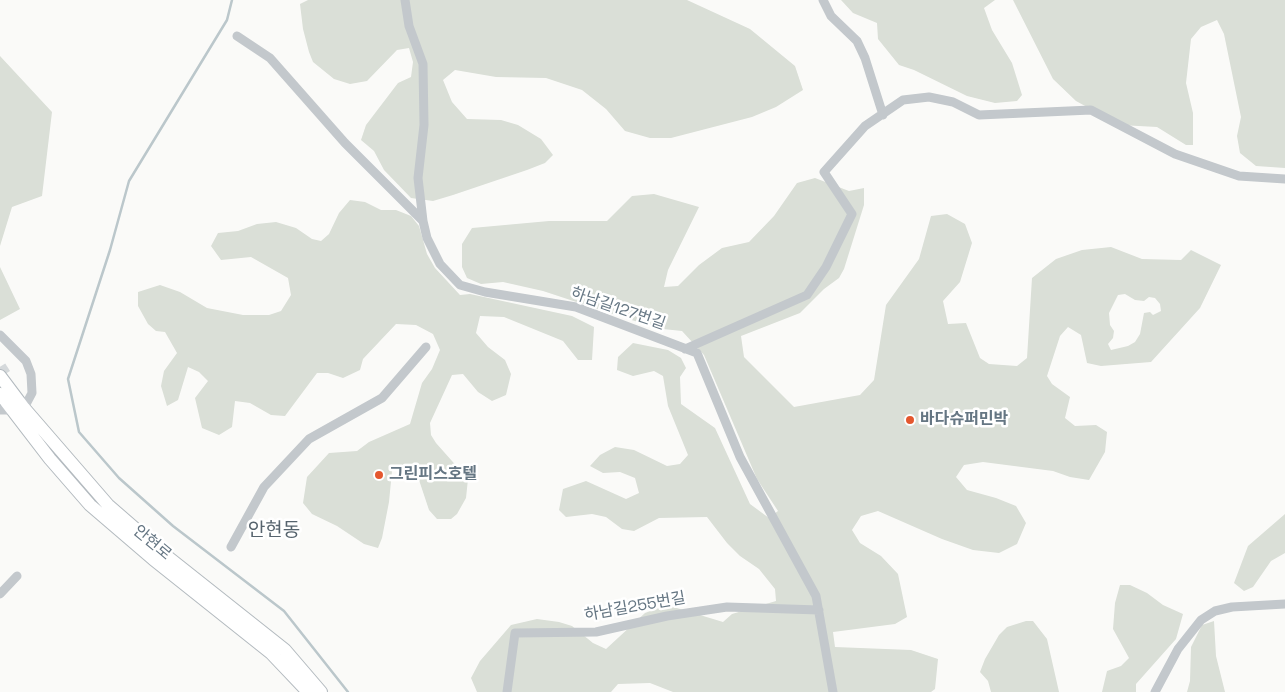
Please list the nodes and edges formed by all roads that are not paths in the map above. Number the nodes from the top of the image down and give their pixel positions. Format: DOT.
graph roads {
  1 [pos="405,0"];
  2 [pos="823,0"];
  3 [pos="237,36"];
  4 [pos="883,115"];
  5 [pos="1285,179"];
  6 [pos="423,221"];
  7 [pos="0,335"];
  8 [pos="426,347"];
  9 [pos="686,348"];
  10 [pos="0,376"];
  11 [pos="0,394"];
  12 [pos="12,409"];
  13 [pos="231,547"];
  14 [pos="17,576"];
  15 [pos="0,594"];
  16 [pos="1285,604"];
  17 [pos="819,610"];
  18 [pos="308,692"];
  19 [pos="321,692"];
  20 [pos="507,692"];
  21 [pos="833,692"];
  22 [pos="1155,692"];
  1 -- 6 [label="street, 하남길127번길"];
  2 -- 4 [label="street"];
  3 -- 6 [label="street"];
  4 -- 5 [label="street"];
  4 -- 9 [label="street"];
  6 -- 9 [label="street, 하남길127번길"];
  7 -- 12 [label="street"];
  8 -- 13 [label="street"];
  9 -- 17 [label="street, 하남길127번길"];
  10 -- 12 [label="street, 안현로"];
  11 -- 12 [label="street, 안현로"];
  12 -- 18 [label="street, 안현로"];
  12 -- 19 [label="street, 안현로"];
  14 -- 15 [label="street"];
  16 -- 22 [label="street"];
  17 -- 20 [label="street, 하남길255번길"];
  17 -- 21 [label="street, 하남길127번길"];
}
